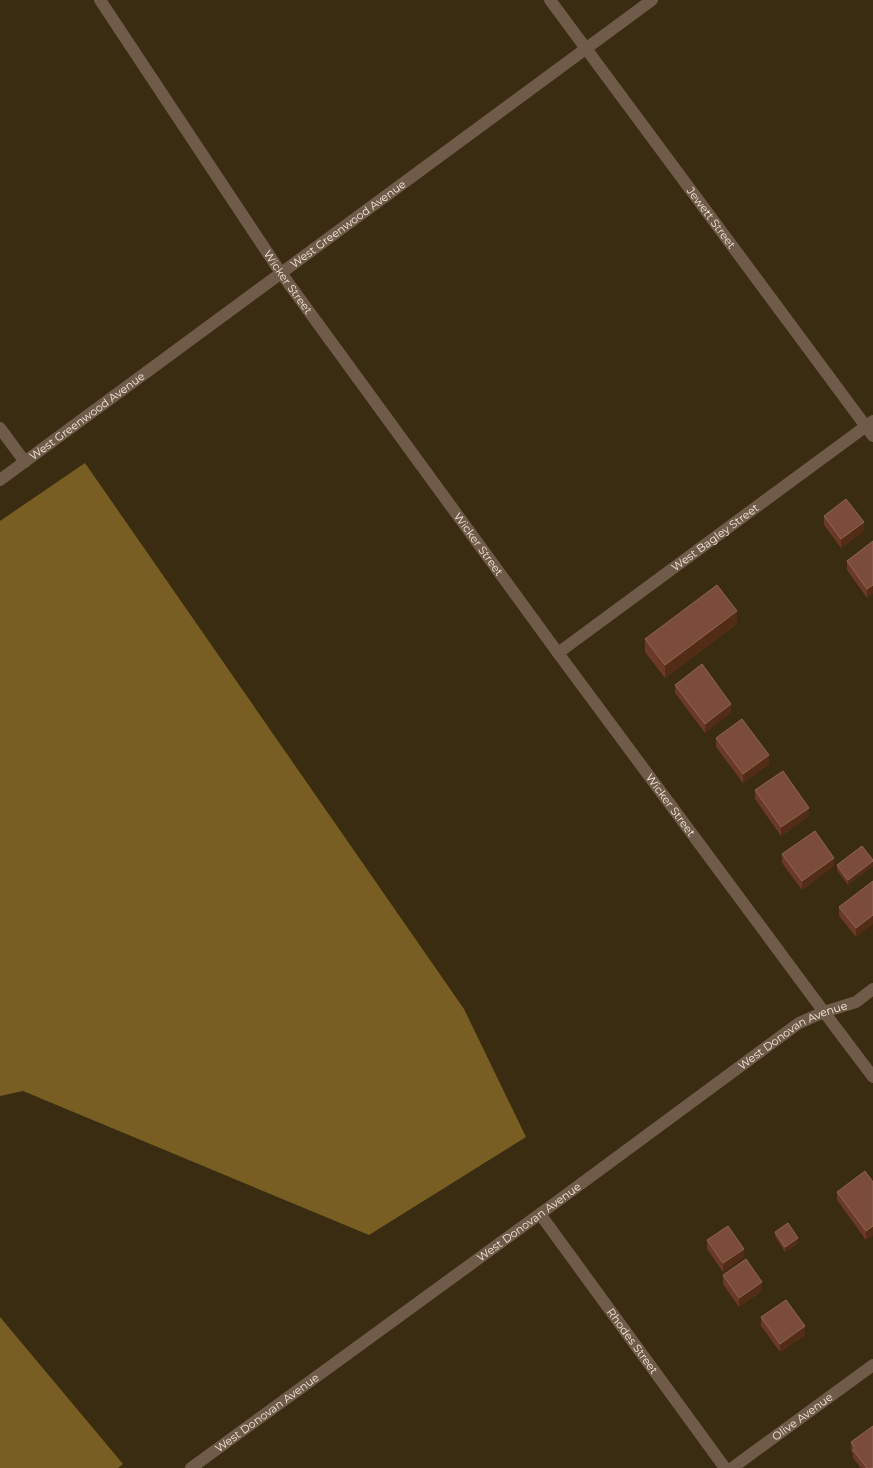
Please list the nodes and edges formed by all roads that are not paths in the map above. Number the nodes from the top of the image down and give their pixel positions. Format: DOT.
graph roads {
  1 [pos="100,0"];
  2 [pos="550,0"];
  3 [pos="652,0"];
  4 [pos="586,48"];
  5 [pos="281,273"];
  6 [pos="0,428"];
  7 [pos="871,428"];
  8 [pos="25,462"];
  9 [pos="0,480"];
  10 [pos="558,653"];
  11 [pos="873,989"];
  12 [pos="824,1012"];
  13 [pos="873,1077"];
  14 [pos="540,1214"];
  15 [pos="873,1365"];
  16 [pos="191,1468"];
  17 [pos="725,1468"];
  18 [pos="732,1468"];
  1 -- 5 [label="street, Wicker Street"];
  2 -- 4 [label="street, Jewett Street"];
  3 -- 4 [label="street, West Greenwood Avenue"];
  4 -- 5 [label="street, West Greenwood Avenue"];
  4 -- 7 [label="street, Jewett Street"];
  5 -- 8 [label="street, West Greenwood Avenue"];
  5 -- 10 [label="street, Wicker Street"];
  6 -- 8 [label="street"];
  7 -- 10 [label="street, West Bagley Street"];
  8 -- 9 [label="street, West Greenwood Avenue"];
  10 -- 12 [label="street, Wicker Street"];
  11 -- 12 [label="street, West Donovan Avenue"];
  12 -- 13 [label="street, Wicker Street"];
  12 -- 14 [label="street, West Donovan Avenue"];
  14 -- 16 [label="street, West Donovan Avenue"];
  14 -- 17 [label="street, Rhodes Street"];
  15 -- 18 [label="street, Olive Avenue"];
}
